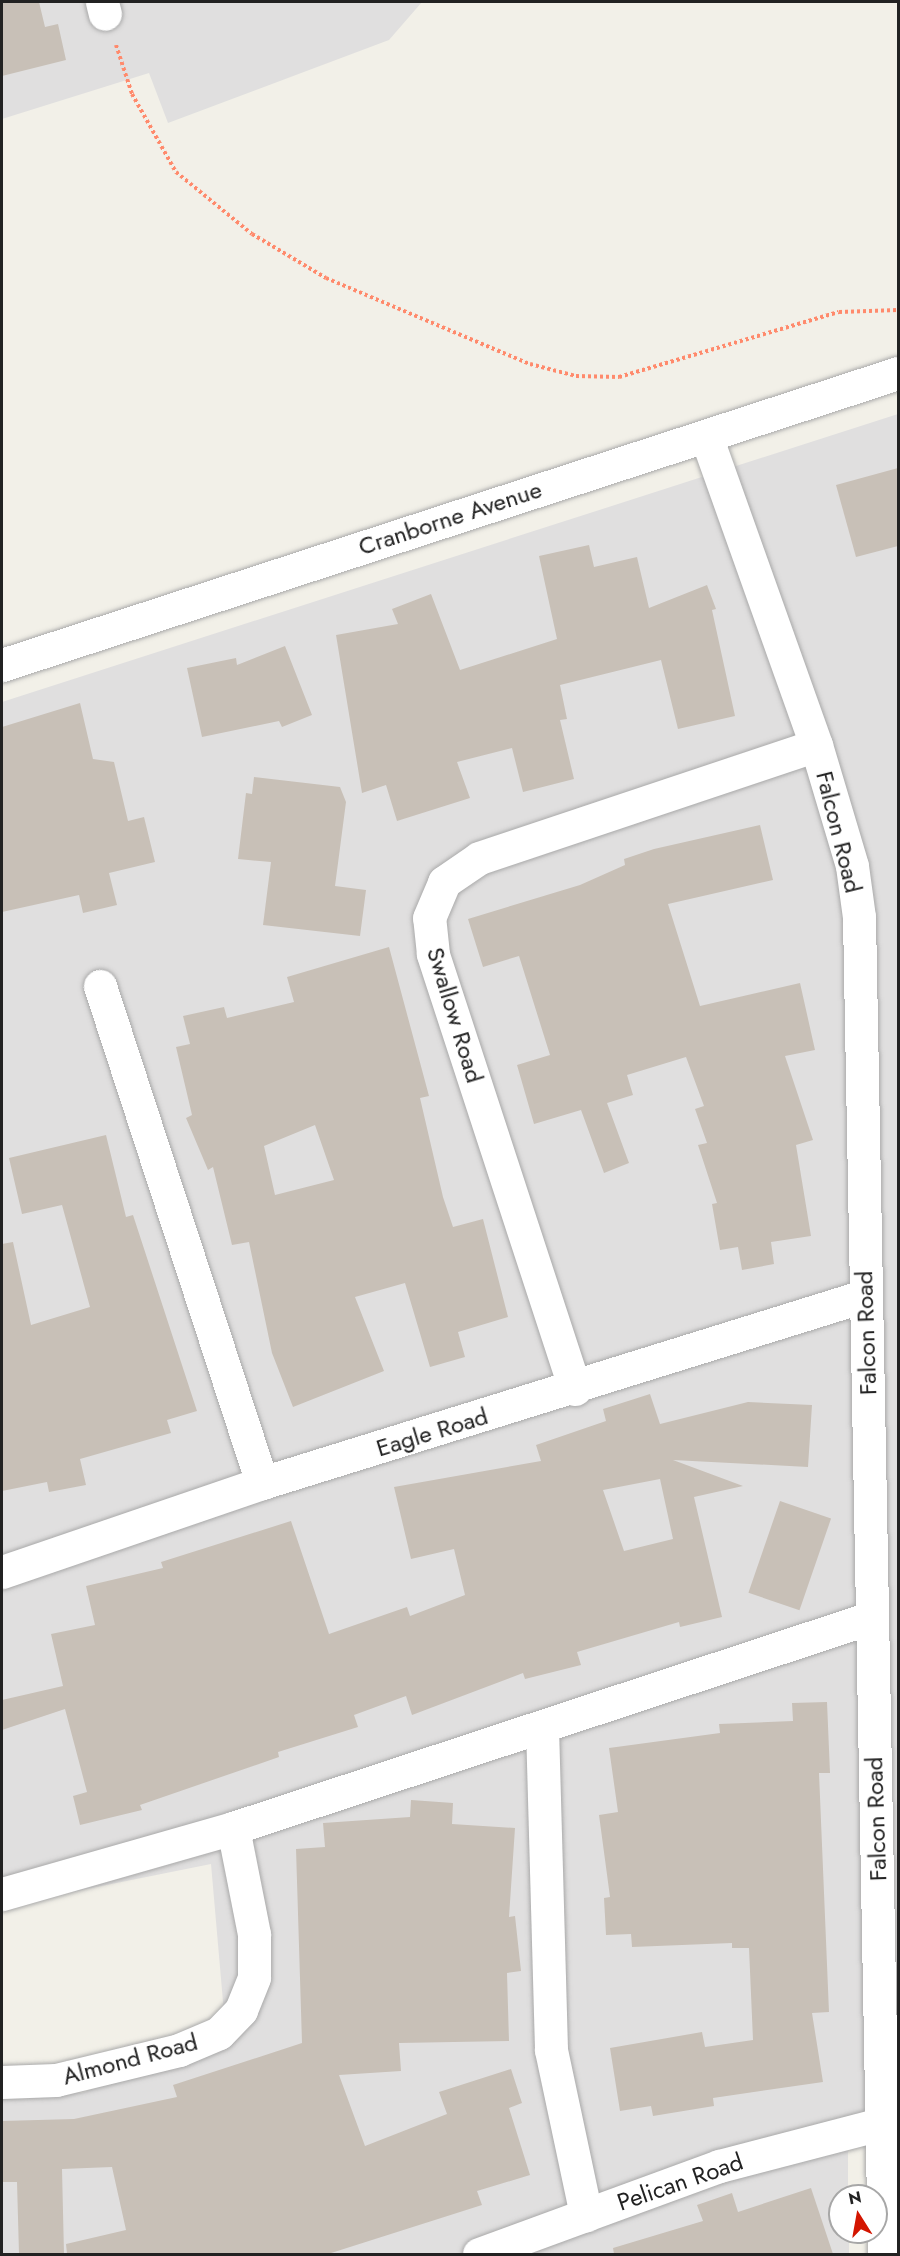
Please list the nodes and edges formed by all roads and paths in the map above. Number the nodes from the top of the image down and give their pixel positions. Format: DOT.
graph roads {
  1 [pos="104,8"];
  2 [pos="898,310"];
  3 [pos="898,373"];
  4 [pos="706,436"];
  5 [pos="2,665"];
  6 [pos="816,745"];
  7 [pos="100,986"];
  8 [pos="864,1296"];
  9 [pos="575,1389"];
  10 [pos="262,1483"];
  11 [pos="2,1572"];
  12 [pos="870,1618"];
  13 [pos="542,1727"];
  14 [pos="233,1828"];
  15 [pos="2,1894"];
  16 [pos="2,2082"];
  17 [pos="884,2122"];
  18 [pos="586,2215"];
  19 [pos="479,2254"];
  20 [pos="884,2254"];
  1 -- 2 [label="path"];
  3 -- 4 [label="street, Cranborne Avenue"];
  4 -- 5 [label="street, Cranborne Avenue"];
  4 -- 6 [label="street, Falcon Road"];
  6 -- 8 [label="street, Falcon Road"];
  6 -- 9 [label="street, Swallow Road"];
  7 -- 10 [label="street"];
  8 -- 9 [label="street, Eagle Road"];
  8 -- 12 [label="street, Falcon Road"];
  9 -- 10 [label="street, Eagle Road"];
  10 -- 11 [label="street, Eagle Road"];
  12 -- 13 [label="street"];
  12 -- 17 [label="street, Falcon Road"];
  13 -- 14 [label="street"];
  13 -- 18 [label="street"];
  14 -- 15 [label="street"];
  14 -- 16 [label="street, Almond Road"];
  17 -- 18 [label="street, Pelican Road"];
  17 -- 20 [label="street, Falcon Road"];
  18 -- 19 [label="street, Pelican Road"];
}
